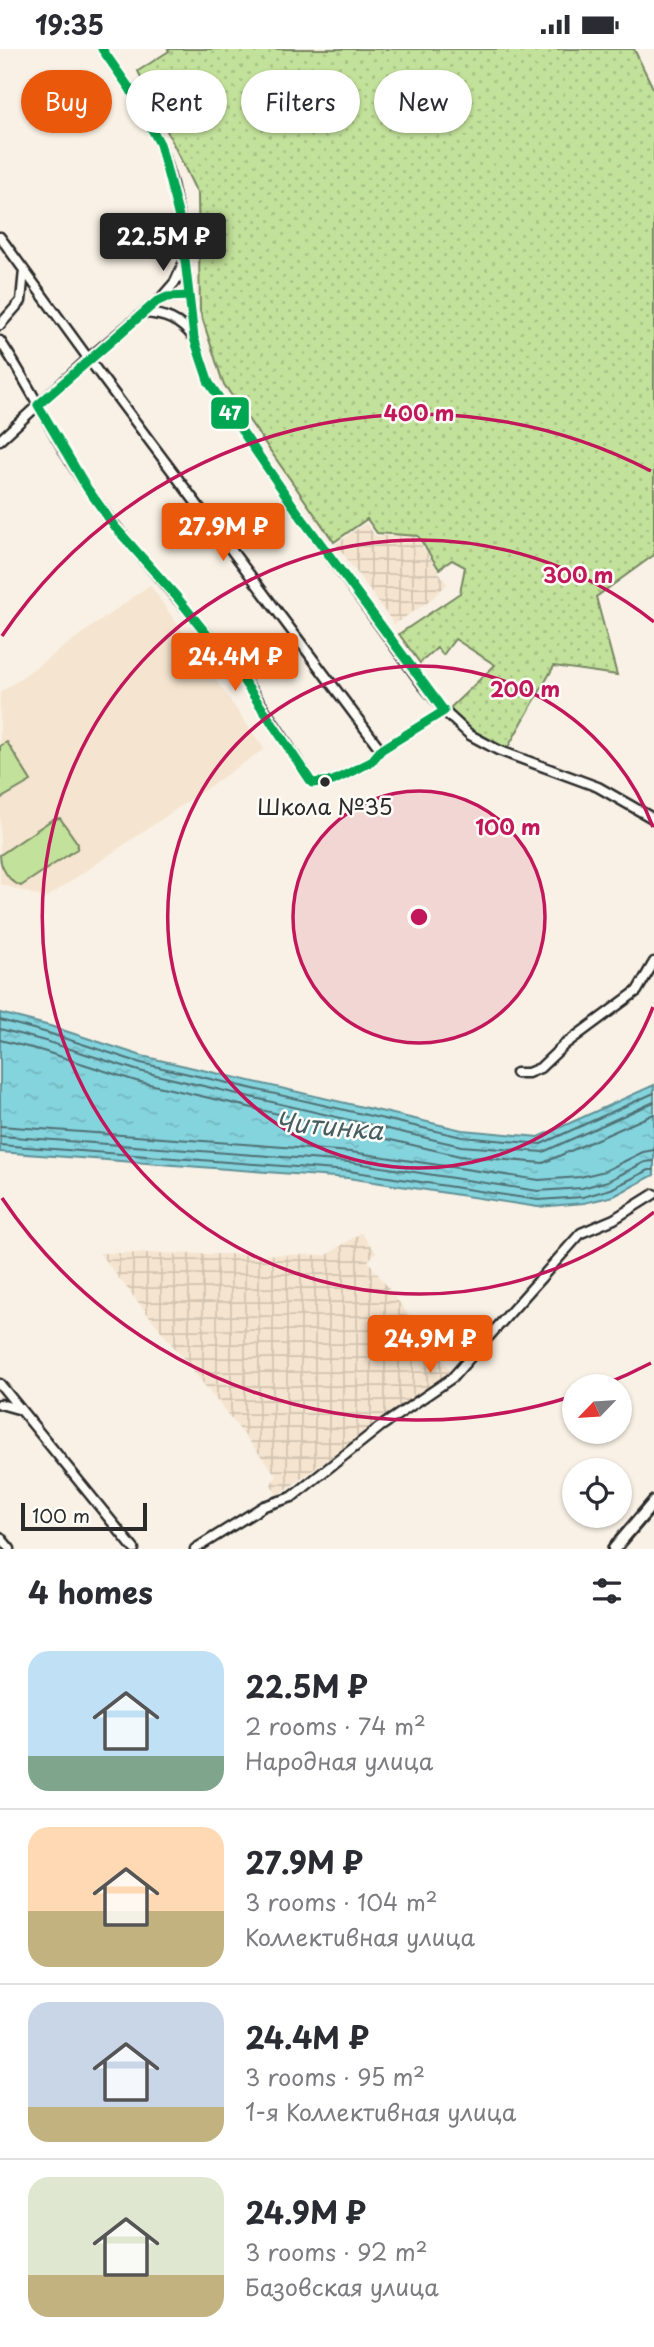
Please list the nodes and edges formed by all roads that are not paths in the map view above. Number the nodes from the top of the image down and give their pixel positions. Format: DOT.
graph roads {
  1 [pos="102,49"];
  2 [pos="0,237"];
  3 [pos="186,255"];
  4 [pos="24,270"];
  5 [pos="189,296"];
  6 [pos="156,302"];
  7 [pos="143,313"];
  8 [pos="0,325"];
  9 [pos="194,338"];
  10 [pos="0,341"];
  11 [pos="89,358"];
  12 [pos="38,405"];
  13 [pos="0,440"];
  14 [pos="444,711"];
  15 [pos="381,751"];
  16 [pos="654,819"];
  17 [pos="654,962"];
  18 [pos="516,1073"];
  19 [pos="654,1194"];
  20 [pos="0,1384"];
  21 [pos="0,1404"];
  22 [pos="18,1409"];
  23 [pos="654,1502"];
  24 [pos="0,1537"];
  25 [pos="10,1549"];
  26 [pos="134,1549"];
  27 [pos="195,1549"];
  28 [pos="614,1549"];
  1 -- 3 [label="street"];
  2 -- 4 [label="street"];
  3 -- 5 [label="street"];
  3 -- 6 [label="street"];
  4 -- 8 [label="street"];
  4 -- 11 [label="street"];
  5 -- 6 [label="street"];
  5 -- 9 [label="street"];
  6 -- 7 [label="street"];
  7 -- 9 [label="street"];
  7 -- 11 [label="street"];
  9 -- 14 [label="street"];
  10 -- 12 [label="street"];
  11 -- 12 [label="street"];
  11 -- 15 [label="street"];
  12 -- 13 [label="street"];
  12 -- 15 [label="street"];
  14 -- 15 [label="street"];
  14 -- 16 [label="street"];
  17 -- 18 [label="street"];
  19 -- 27 [label="street"];
  20 -- 22 [label="street"];
  21 -- 22 [label="street"];
  22 -- 26 [label="street"];
  23 -- 28 [label="main road"];
  24 -- 25 [label="street"];
}
